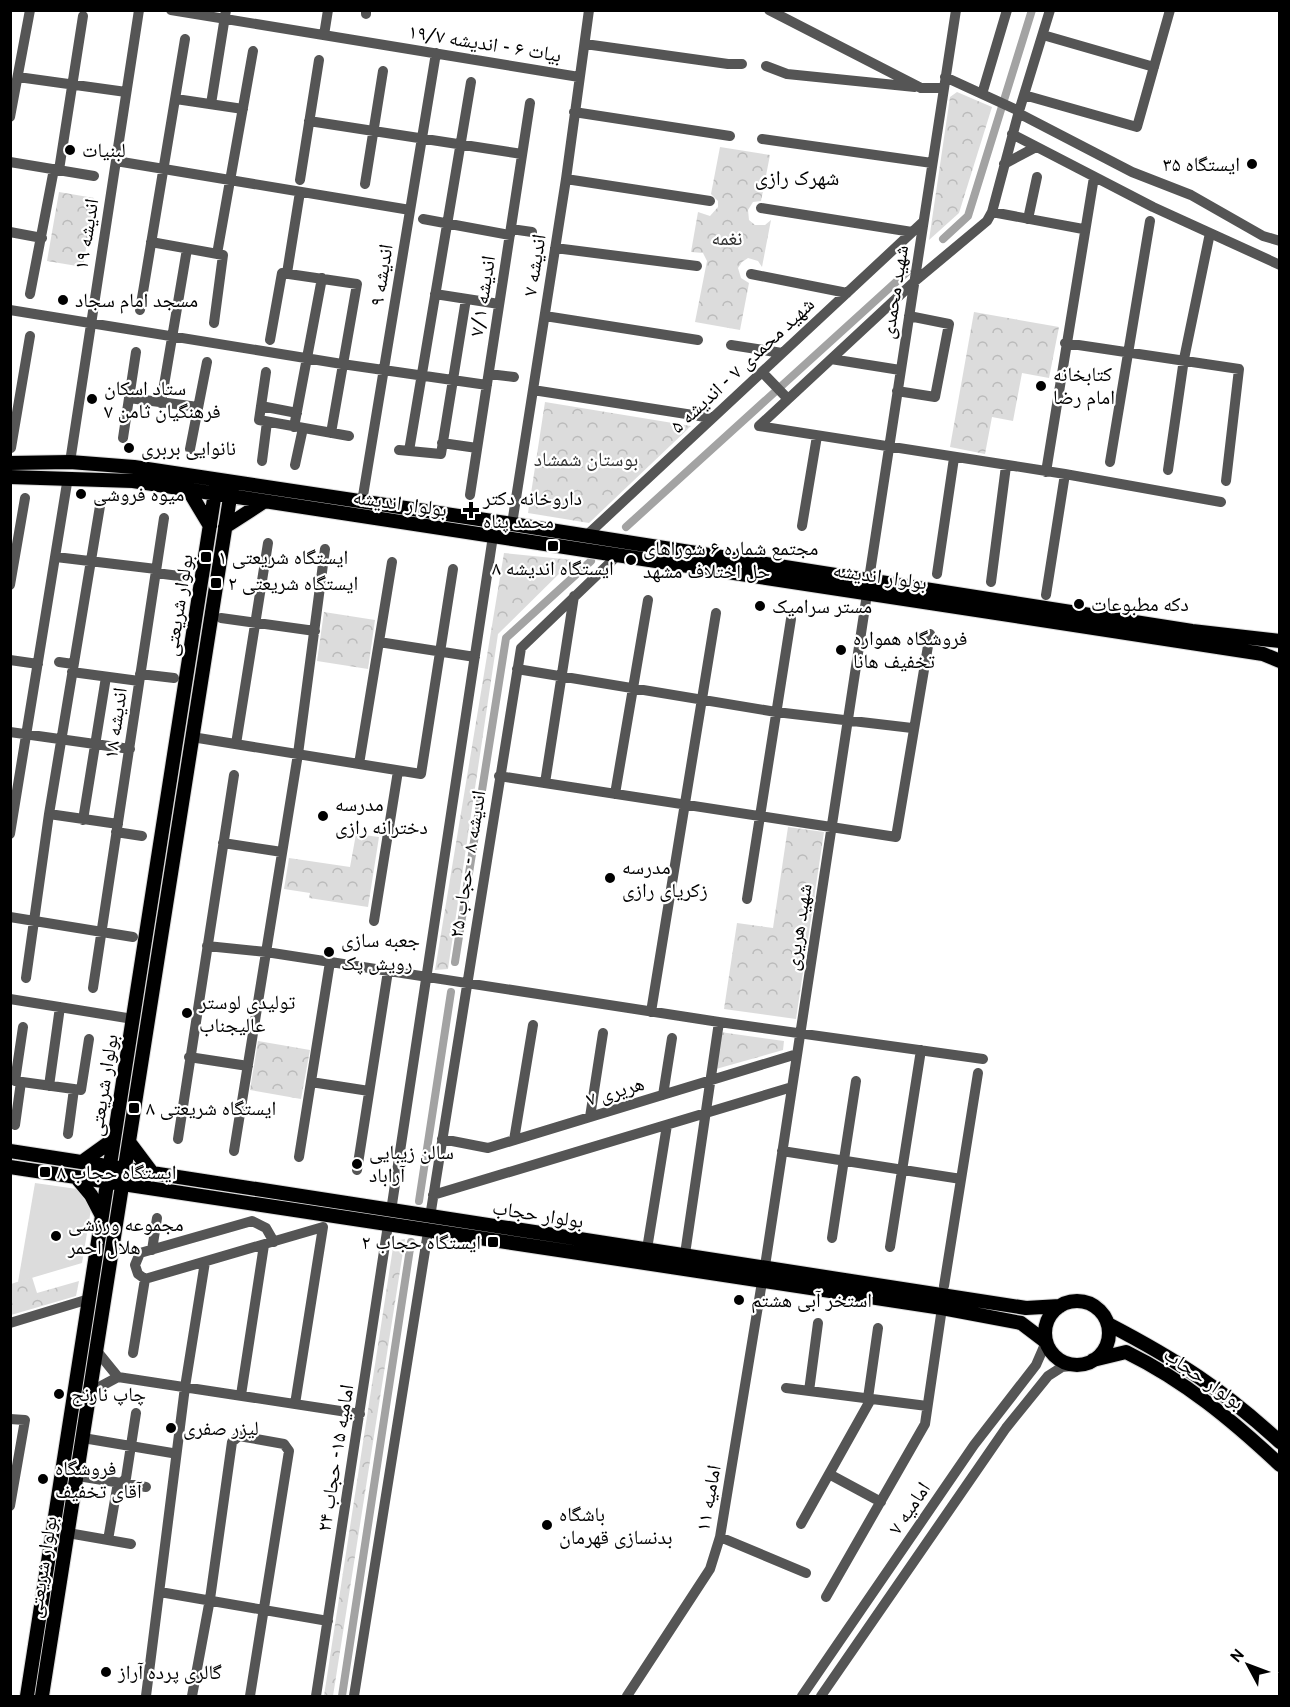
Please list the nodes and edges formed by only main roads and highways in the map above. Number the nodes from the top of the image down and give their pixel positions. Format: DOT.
graph roads {
  1 [pos="10,463"];
  2 [pos="10,477"];
  3 [pos="217,480"];
  4 [pos="232,483"];
  5 [pos="189,491"];
  6 [pos="215,496"];
  7 [pos="230,498"];
  8 [pos="262,502"];
  9 [pos="210,526"];
  10 [pos="225,527"];
  11 [pos="869,579"];
  12 [pos="867,594"];
  13 [pos="1280,641"];
  14 [pos="1280,661"];
  15 [pos="114,1139"];
  16 [pos="129,1142"];
  17 [pos="10,1151"];
  18 [pos="82,1162"];
  19 [pos="10,1167"];
  20 [pos="110,1167"];
  21 [pos="124,1169"];
  22 [pos="153,1173"];
  23 [pos="76,1177"];
  24 [pos="108,1182"];
  25 [pos="122,1185"];
  26 [pos="144,1188"];
  27 [pos="118,1207"];
  28 [pos="102,1216"];
  29 [pos="575,1247"];
  30 [pos="1060,1306"];
  31 [pos="1108,1324"];
  32 [pos="1046,1342"];
  33 [pos="1093,1360"];
  34 [pos="1280,1442"];
  35 [pos="1280,1465"];
  36 [pos="39,1617"];
  37 [pos="54,1619"];
  38 [pos="27,1696"];
  39 [pos="42,1696"];
  1 -- 3 [label="main road, بولوار اندیشه"];
  2 -- 5 [label="main road, بولوار اندیشه"];
  3 -- 4 [label="main road, بولوار اندیشه"];
  3 -- 6 [label="main road, بولوار شریعتی"];
  4 -- 7 [label="main road, بولوار شریعتی"];
  4 -- 11 [label="main road, بولوار اندیشه"];
  5 -- 6 [label="main road, بولوار اندیشه"];
  5 -- 9 [label="main road"];
  6 -- 7 [label="main road, بولوار اندیشه"];
  6 -- 9 [label="main road, بولوار شریعتی"];
  7 -- 8 [label="main road, بولوار اندیشه"];
  7 -- 10 [label="main road, بولوار شریعتی"];
  8 -- 10 [label="main road"];
  8 -- 12 [label="main road, بولوار اندیشه"];
  9 -- 15 [label="main road, بولوار شریعتی"];
  10 -- 16 [label="main road, بولوار شریعتی"];
  11 -- 12 [label="main road"];
  11 -- 13 [label="main road, بولوار اندیشه"];
  12 -- 14 [label="main road, بولوار اندیشه"];
  15 -- 18 [label="main road"];
  15 -- 20 [label="main road, بولوار شریعتی"];
  16 -- 21 [label="main road, بولوار شریعتی"];
  16 -- 22 [label="main road"];
  17 -- 18 [label="main road, بولوار حجاب"];
  18 -- 20 [label="main road, بولوار حجاب"];
  19 -- 23 [label="main road, بولوار حجاب"];
  20 -- 21 [label="main road, بولوار حجاب"];
  20 -- 24 [label="main road, بولوار شریعتی"];
  21 -- 22 [label="main road, بولوار حجاب"];
  21 -- 25 [label="main road, بولوار شریعتی"];
  22 -- 29 [label="main road, بولوار حجاب"];
  23 -- 24 [label="main road, بولوار حجاب"];
  23 -- 28 [label="main road"];
  24 -- 25 [label="main road, بولوار حجاب"];
  24 -- 28 [label="main road, بولوار شریعتی"];
  25 -- 26 [label="main road, بولوار حجاب"];
  25 -- 27 [label="main road, بولوار شریعتی"];
  26 -- 27 [label="main road"];
  26 -- 29 [label="main road, بولوار حجاب"];
  27 -- 37 [label="main road, بولوار شریعتی"];
  28 -- 36 [label="main road, بولوار شریعتی"];
  29 -- 30 [label="main road, بولوار حجاب"];
  29 -- 32 [label="main road, بولوار حجاب"];
  30 -- 31 [label="main road"];
  30 -- 32 [label="main road"];
  31 -- 33 [label="main road"];
  31 -- 34 [label="main road, بولوار حجاب"];
  32 -- 33 [label="main road"];
  33 -- 35 [label="main road, بولوار حجاب"];
  36 -- 37 [label="main road"];
  36 -- 38 [label="main road, بولوار شریعتی"];
  37 -- 39 [label="main road, بولوار شریعتی"];
}
